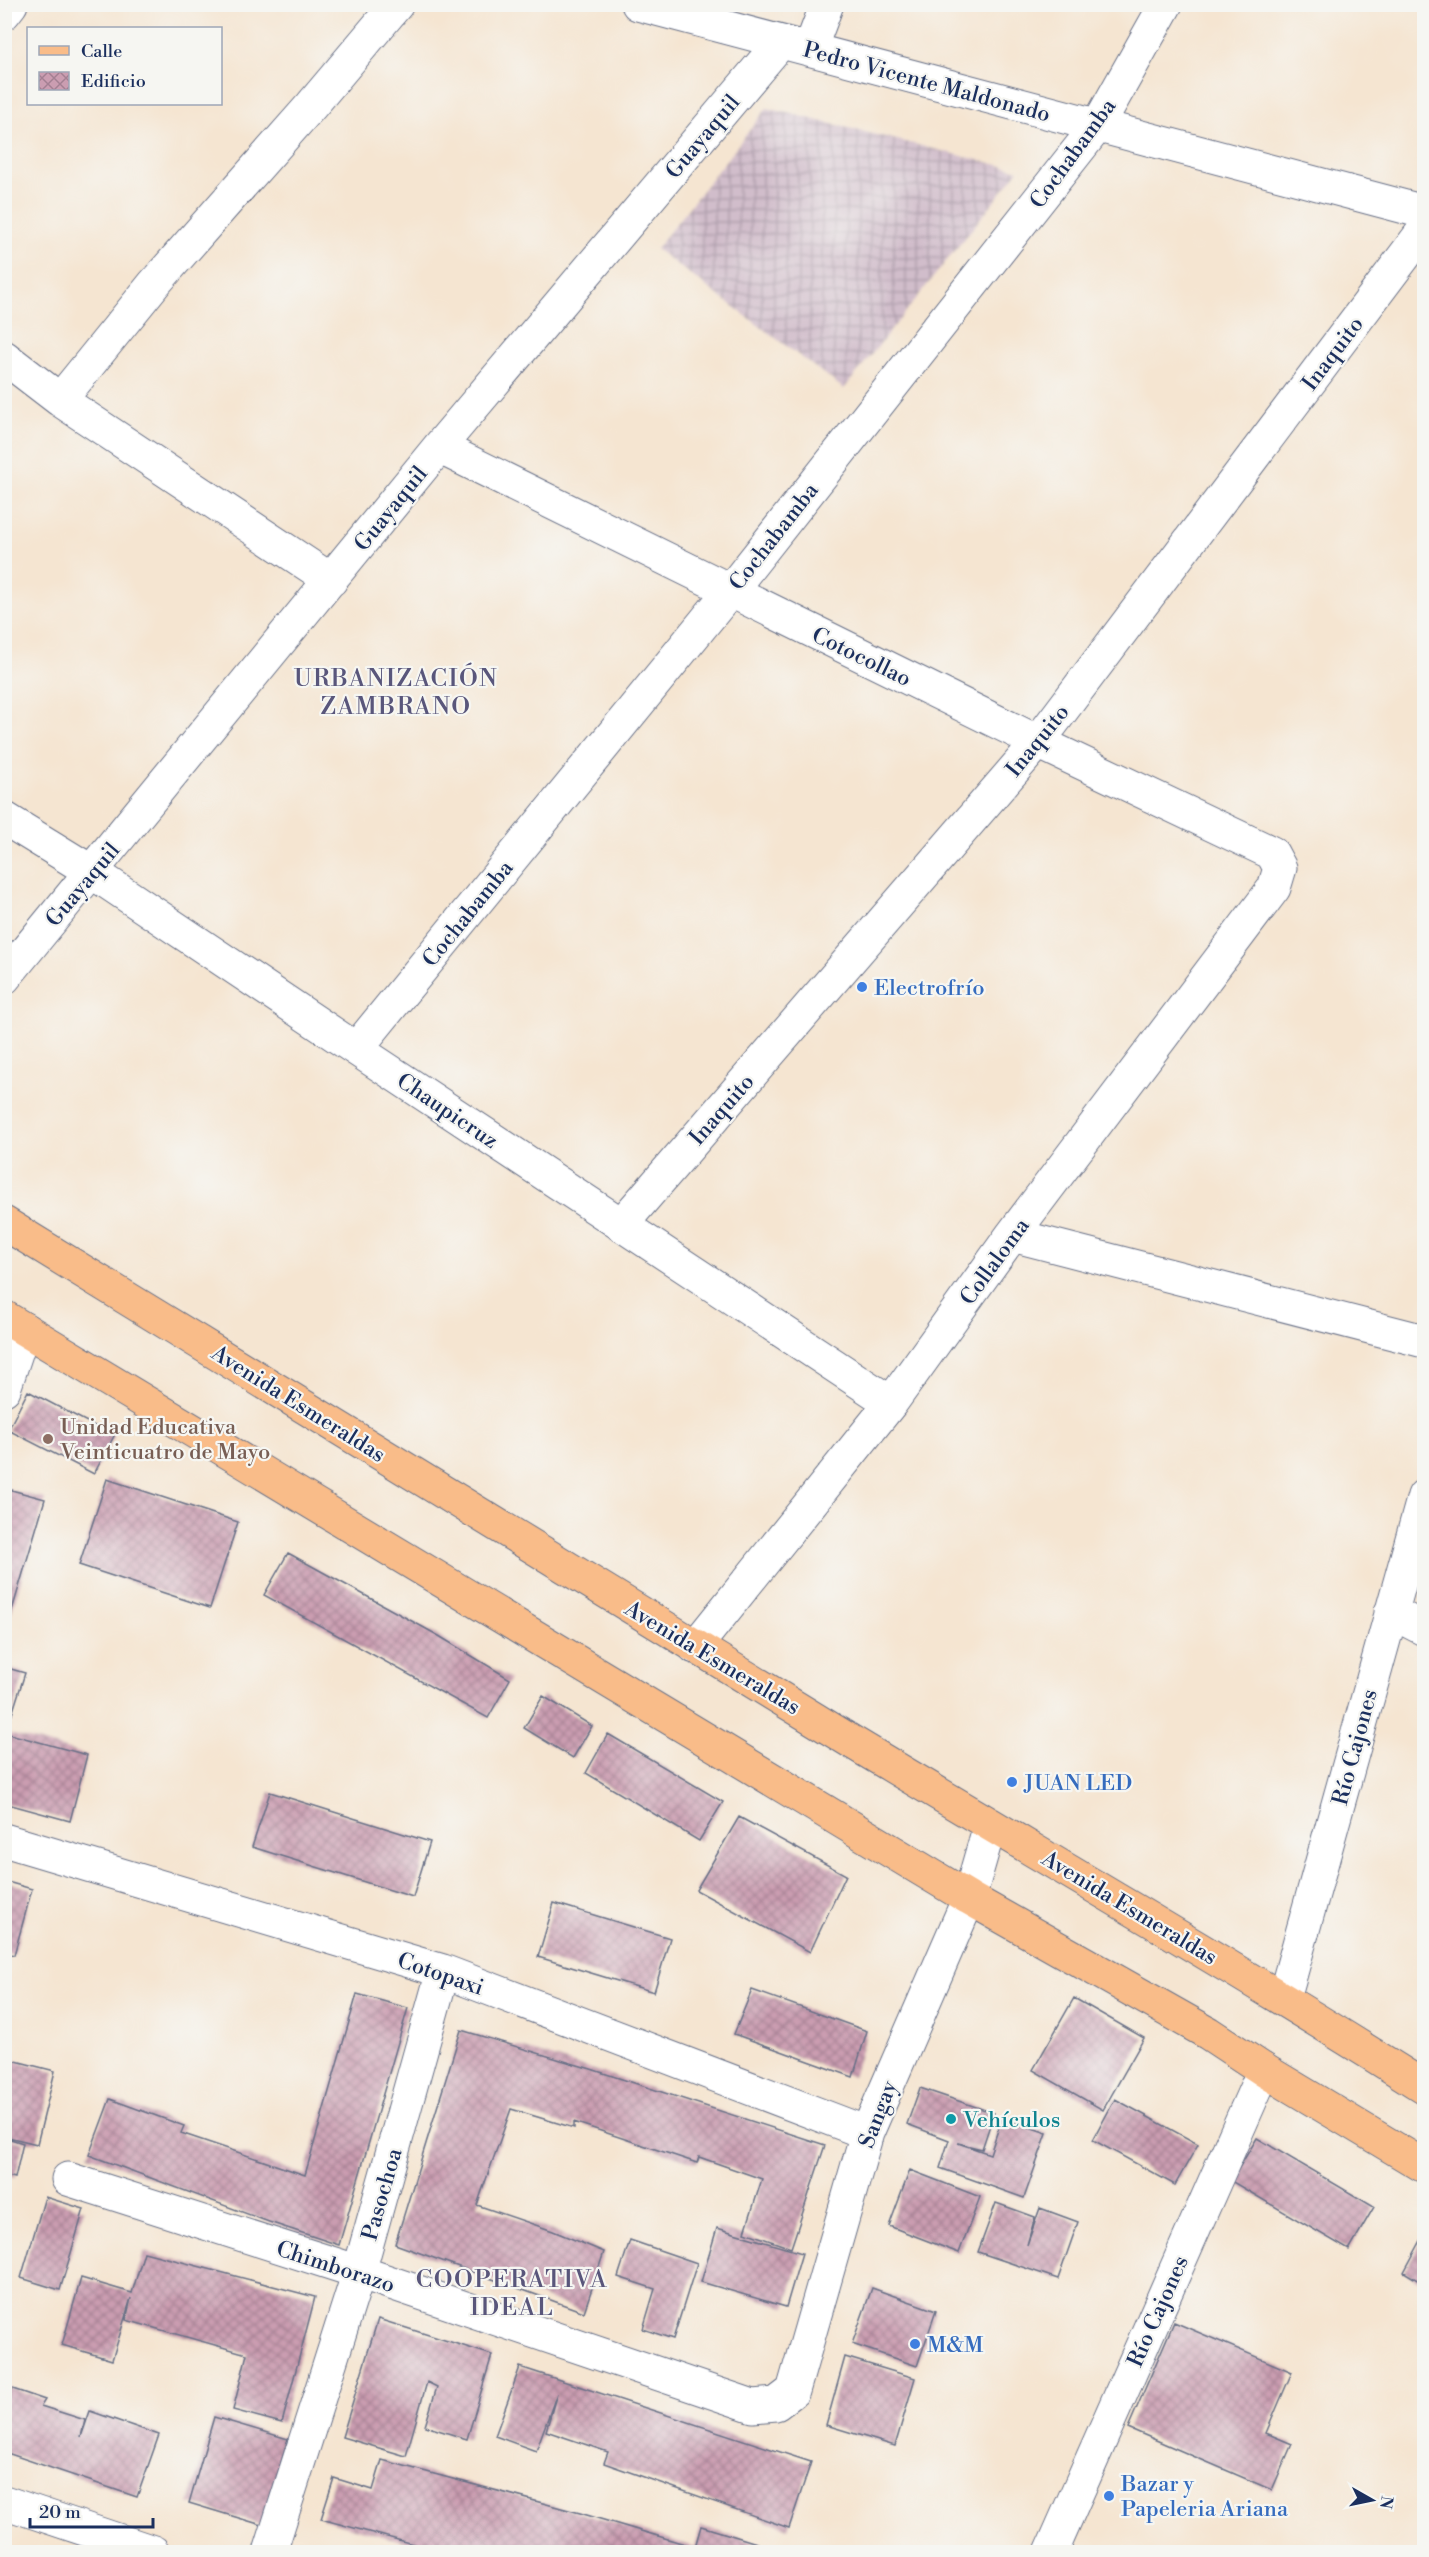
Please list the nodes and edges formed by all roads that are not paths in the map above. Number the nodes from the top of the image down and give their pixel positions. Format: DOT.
graph roads {
  1 [pos="10,4"];
  2 [pos="398,4"];
  3 [pos="638,4"];
  4 [pos="827,4"];
  5 [pos="1166,4"];
  6 [pos="4,13"];
  7 [pos="795,46"];
  8 [pos="1098,125"];
  9 [pos="1425,212"];
  10 [pos="1425,230"];
  11 [pos="4,357"];
  12 [pos="60,400"];
  13 [pos="439,447"];
  14 [pos="331,580"];
  15 [pos="730,591"];
  16 [pos="1038,742"];
  17 [pos="4,818"];
  18 [pos="1280,868"];
  19 [pos="92,872"];
  20 [pos="4,978"];
  21 [pos="356,1049"];
  22 [pos="4,1223"];
  23 [pos="621,1225"];
  24 [pos="1012,1235"];
  25 [pos="14,1323"];
  26 [pos="1425,1341"];
  27 [pos="4,1389"];
  28 [pos="891,1403"];
  29 [pos="1425,1496"];
  30 [pos="1391,1612"];
  31 [pos="1425,1629"];
  32 [pos="695,1647"];
  33 [pos="990,1825"];
  34 [pos="4,1840"];
  35 [pos="969,1898"];
  36 [pos="443,1971"];
  37 [pos="1284,1998"];
  38 [pos="1264,2070"];
  39 [pos="1425,2087"];
  40 [pos="867,2133"];
  41 [pos="1425,2166"];
  42 [pos="68,2179"];
  43 [pos="359,2272"];
  44 [pos="776,2404"];
  45 [pos="4,2502"];
  46 [pos="153,2553"];
  47 [pos="270,2553"];
  48 [pos="1051,2553"];
  1 -- 6 [label="street"];
  2 -- 12 [label="street"];
  3 -- 7 [label="street, Pedro Vicente Maldonado"];
  4 -- 7 [label="street, Guayaquil"];
  5 -- 8 [label="street, Cochabamba"];
  7 -- 8 [label="street, Pedro Vicente Maldonado"];
  7 -- 13 [label="street, Guayaquil"];
  8 -- 9 [label="street, Pedro Vicente Maldonado"];
  8 -- 15 [label="street, Cochabamba"];
  10 -- 16 [label="street, Inaquito"];
  11 -- 12 [label="street"];
  12 -- 14 [label="street"];
  13 -- 14 [label="street, Guayaquil"];
  13 -- 15 [label="street, Cotocollao"];
  14 -- 19 [label="street, Guayaquil"];
  15 -- 16 [label="street, Cotocollao"];
  15 -- 21 [label="street, Cochabamba"];
  16 -- 18 [label="street, Cotocollao"];
  16 -- 23 [label="street, Inaquito"];
  17 -- 19 [label="street, Chaupicruz"];
  18 -- 24 [label="street, Collaloma"];
  19 -- 20 [label="street, Guayaquil"];
  19 -- 21 [label="street, Chaupicruz"];
  21 -- 23 [label="street, Chaupicruz"];
  22 -- 32 [label="main road, Avenida Esmeraldas"];
  23 -- 28 [label="street, Chaupicruz"];
  24 -- 26 [label="street"];
  24 -- 28 [label="street, Collaloma"];
  25 -- 27 [label="street"];
  25 -- 35 [label="main road"];
  28 -- 32 [label="street, Collaloma"];
  29 -- 30 [label="street, Río Cajones"];
  30 -- 31 [label="street"];
  30 -- 37 [label="street, Río Cajones"];
  32 -- 33 [label="main road, Avenida Esmeraldas"];
  33 -- 35 [label="street, Sangay"];
  33 -- 37 [label="main road, Avenida Esmeraldas"];
  34 -- 36 [label="street, Cotopaxi"];
  35 -- 38 [label="main road"];
  35 -- 40 [label="street, Sangay"];
  36 -- 40 [label="street, Cotopaxi"];
  36 -- 43 [label="street, Pasochoa"];
  37 -- 39 [label="main road, Avenida Esmeraldas"];
  38 -- 41 [label="main road"];
  38 -- 48 [label="street, Río Cajones"];
  40 -- 44 [label="street, Sangay"];
  42 -- 43 [label="street, Chimborazo"];
  43 -- 44 [label="street, Chimborazo"];
  43 -- 47 [label="street, Pasochoa"];
  45 -- 46 [label="street"];
}
